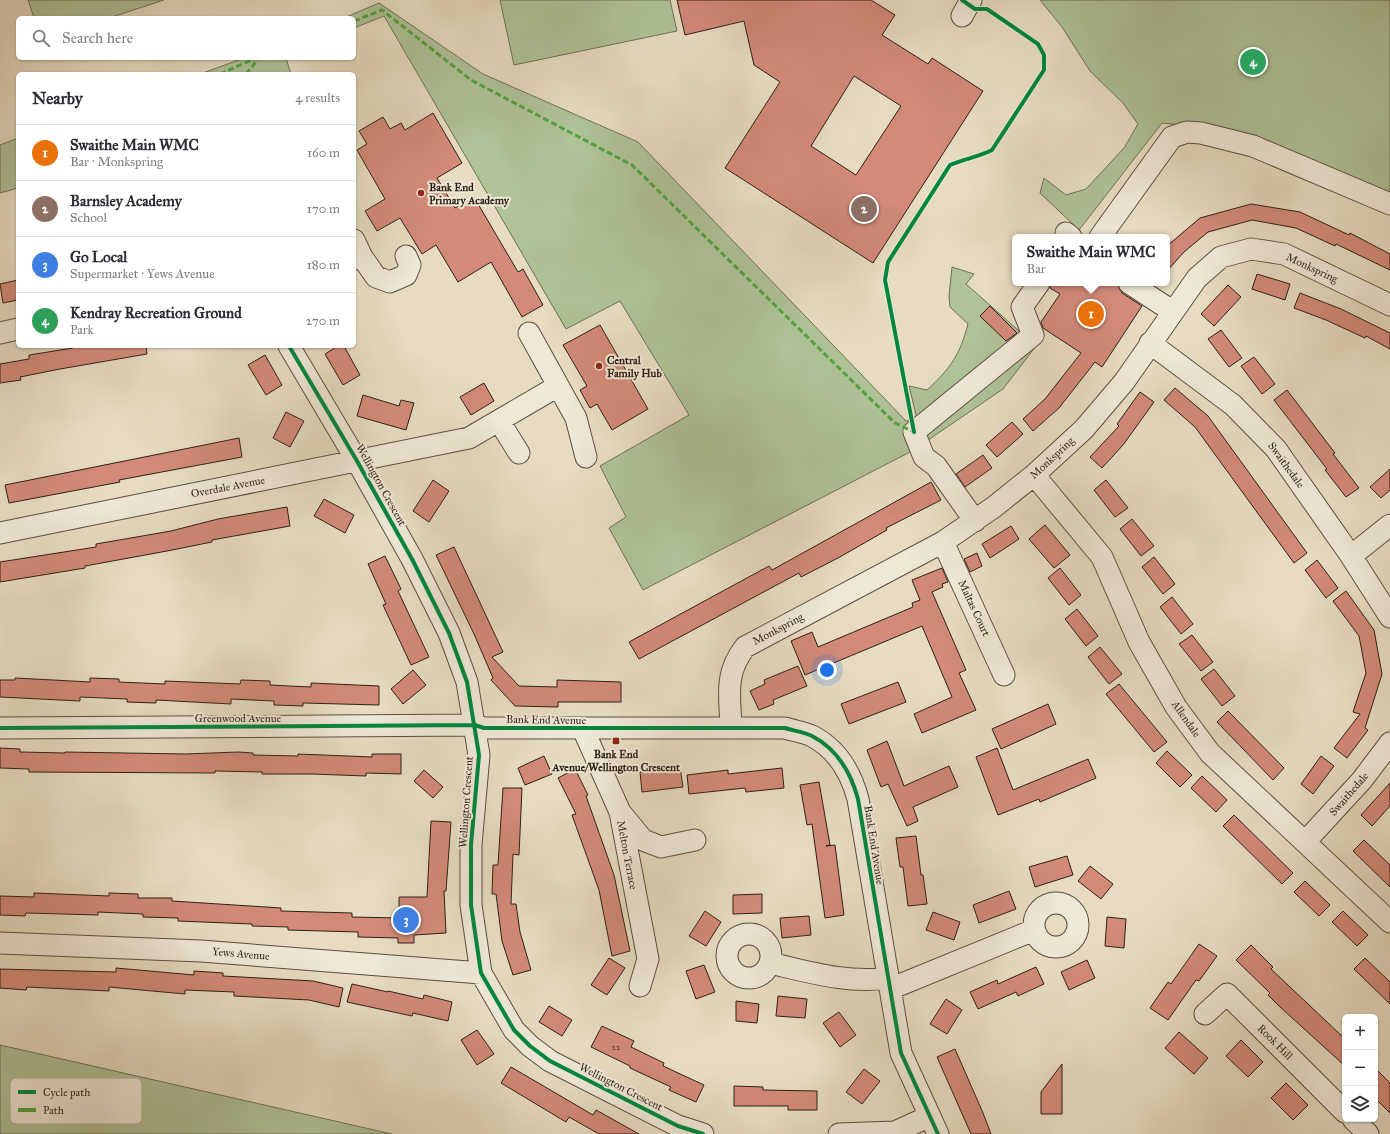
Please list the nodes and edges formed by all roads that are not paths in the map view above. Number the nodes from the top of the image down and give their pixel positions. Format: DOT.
graph roads {
  1 [pos="1390,204"];
  2 [pos="1102,234"];
  3 [pos="357,252"];
  4 [pos="406,256"];
  5 [pos="1037,286"];
  6 [pos="1134,286"];
  7 [pos="1390,305"];
  8 [pos="1172,311"];
  9 [pos="16,329"];
  10 [pos="0,333"];
  11 [pos="529,333"];
  12 [pos="1150,343"];
  13 [pos="290,348"];
  14 [pos="558,386"];
  15 [pos="499,421"];
  16 [pos="519,453"];
  17 [pos="586,457"];
  18 [pos="357,461"];
  19 [pos="1034,475"];
  20 [pos="975,521"];
  21 [pos="1390,524"];
  22 [pos="0,533"];
  23 [pos="943,542"];
  24 [pos="1351,556"];
  25 [pos="1390,617"];
  26 [pos="1004,674"];
  27 [pos="475,725"];
  28 [pos="0,728"];
  29 [pos="732,728"];
  30 [pos="583,729"];
  31 [pos="1390,743"];
  32 [pos="620,812"];
  33 [pos="695,840"];
  34 [pos="1304,842"];
  35 [pos="1390,922"];
  36 [pos="1034,930"];
  37 [pos="0,943"];
  38 [pos="770,963"];
  39 [pos="481,972"];
  40 [pos="889,983"];
  41 [pos="640,986"];
  42 [pos="1204,1014"];
  43 [pos="1342,1109"];
  44 [pos="1355,1122"];
  45 [pos="934,1125"];
  46 [pos="703,1134"];
  47 [pos="840,1134"];
  48 [pos="1368,1134"];
  1 -- 2 [label="street"];
  3 -- 4 [label="street"];
  5 -- 20 [label="street"];
  6 -- 8 [label="street"];
  7 -- 8 [label="street, Monkspring"];
  8 -- 12 [label="street, Monkspring"];
  9 -- 10 [label="street"];
  11 -- 14 [label="street"];
  12 -- 19 [label="street, Monkspring"];
  12 -- 24 [label="street, Swaithedale"];
  13 -- 18 [label="street, Wellington Crescent"];
  14 -- 15 [label="street, Overdale Avenue"];
  14 -- 17 [label="street"];
  15 -- 16 [label="street"];
  15 -- 18 [label="street, Overdale Avenue"];
  18 -- 22 [label="street, Overdale Avenue"];
  18 -- 27 [label="street, Wellington Crescent"];
  19 -- 20 [label="street, Monkspring"];
  19 -- 34 [label="street, Allendale"];
  20 -- 23 [label="street, Monkspring"];
  21 -- 24 [label="street"];
  23 -- 26 [label="street, Maltas Court"];
  23 -- 29 [label="street, Monkspring"];
  24 -- 25 [label="street, Swaithedale"];
  27 -- 28 [label="street, Greenwood Avenue"];
  27 -- 30 [label="street, Bank End Avenue"];
  27 -- 39 [label="street, Wellington Crescent"];
  29 -- 30 [label="street, Bank End Avenue"];
  29 -- 40 [label="street, Bank End Avenue"];
  30 -- 32 [label="street, Melton Terrace"];
  31 -- 34 [label="street, Swaithedale"];
  32 -- 33 [label="street"];
  32 -- 41 [label="street, Melton Terrace"];
  34 -- 35 [label="street, Allendale"];
  36 -- 40 [label="street"];
  37 -- 39 [label="street, Yews Avenue"];
  38 -- 40 [label="street"];
  39 -- 46 [label="street, Wellington Crescent"];
  40 -- 45 [label="street, Bank End Avenue"];
  42 -- 43 [label="street, Rook Hill"];
  44 -- 48 [label="street"];
  45 -- 47 [label="street"];
}
